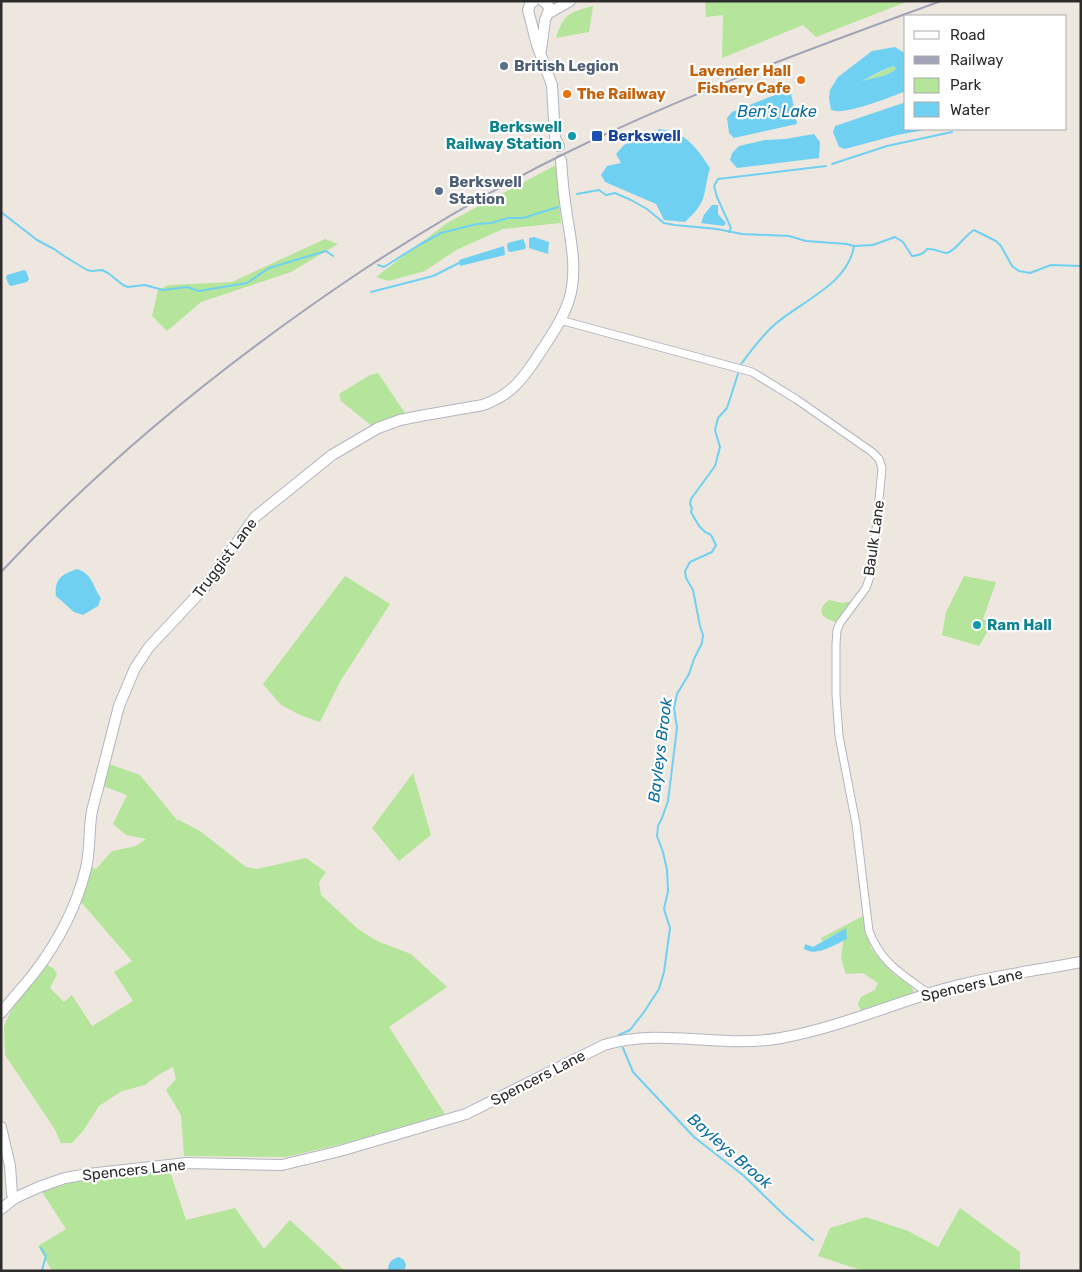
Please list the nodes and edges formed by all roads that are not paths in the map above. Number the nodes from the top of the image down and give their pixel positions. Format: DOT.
graph roads {
  1 [pos="543,1"];
  2 [pos="570,1"];
  3 [pos="530,2"];
  4 [pos="547,16"];
  5 [pos="531,19"];
  6 [pos="541,53"];
  7 [pos="559,146"];
  8 [pos="561,160"];
  9 [pos="560,320"];
  10 [pos="1081,962"];
  11 [pos="929,994"];
  12 [pos="1,1013"];
  13 [pos="1,1127"];
  14 [pos="15,1198"];
  15 [pos="1,1209"];
  1 -- 4 [label="street"];
  2 -- 4 [label="street"];
  3 -- 5 [label="street"];
  4 -- 5 [label="street"];
  4 -- 6 [label="street"];
  5 -- 6 [label="street"];
  6 -- 7 [label="street"];
  8 -- 9 [label="street, Truggist Lane"];
  9 -- 11 [label="street, Baulk Lane"];
  9 -- 12 [label="street, Truggist Lane"];
  10 -- 11 [label="street, Spencers Lane"];
  11 -- 14 [label="street, Spencers Lane"];
  13 -- 14 [label="street"];
  14 -- 15 [label="street, Spencers Lane"];
}
